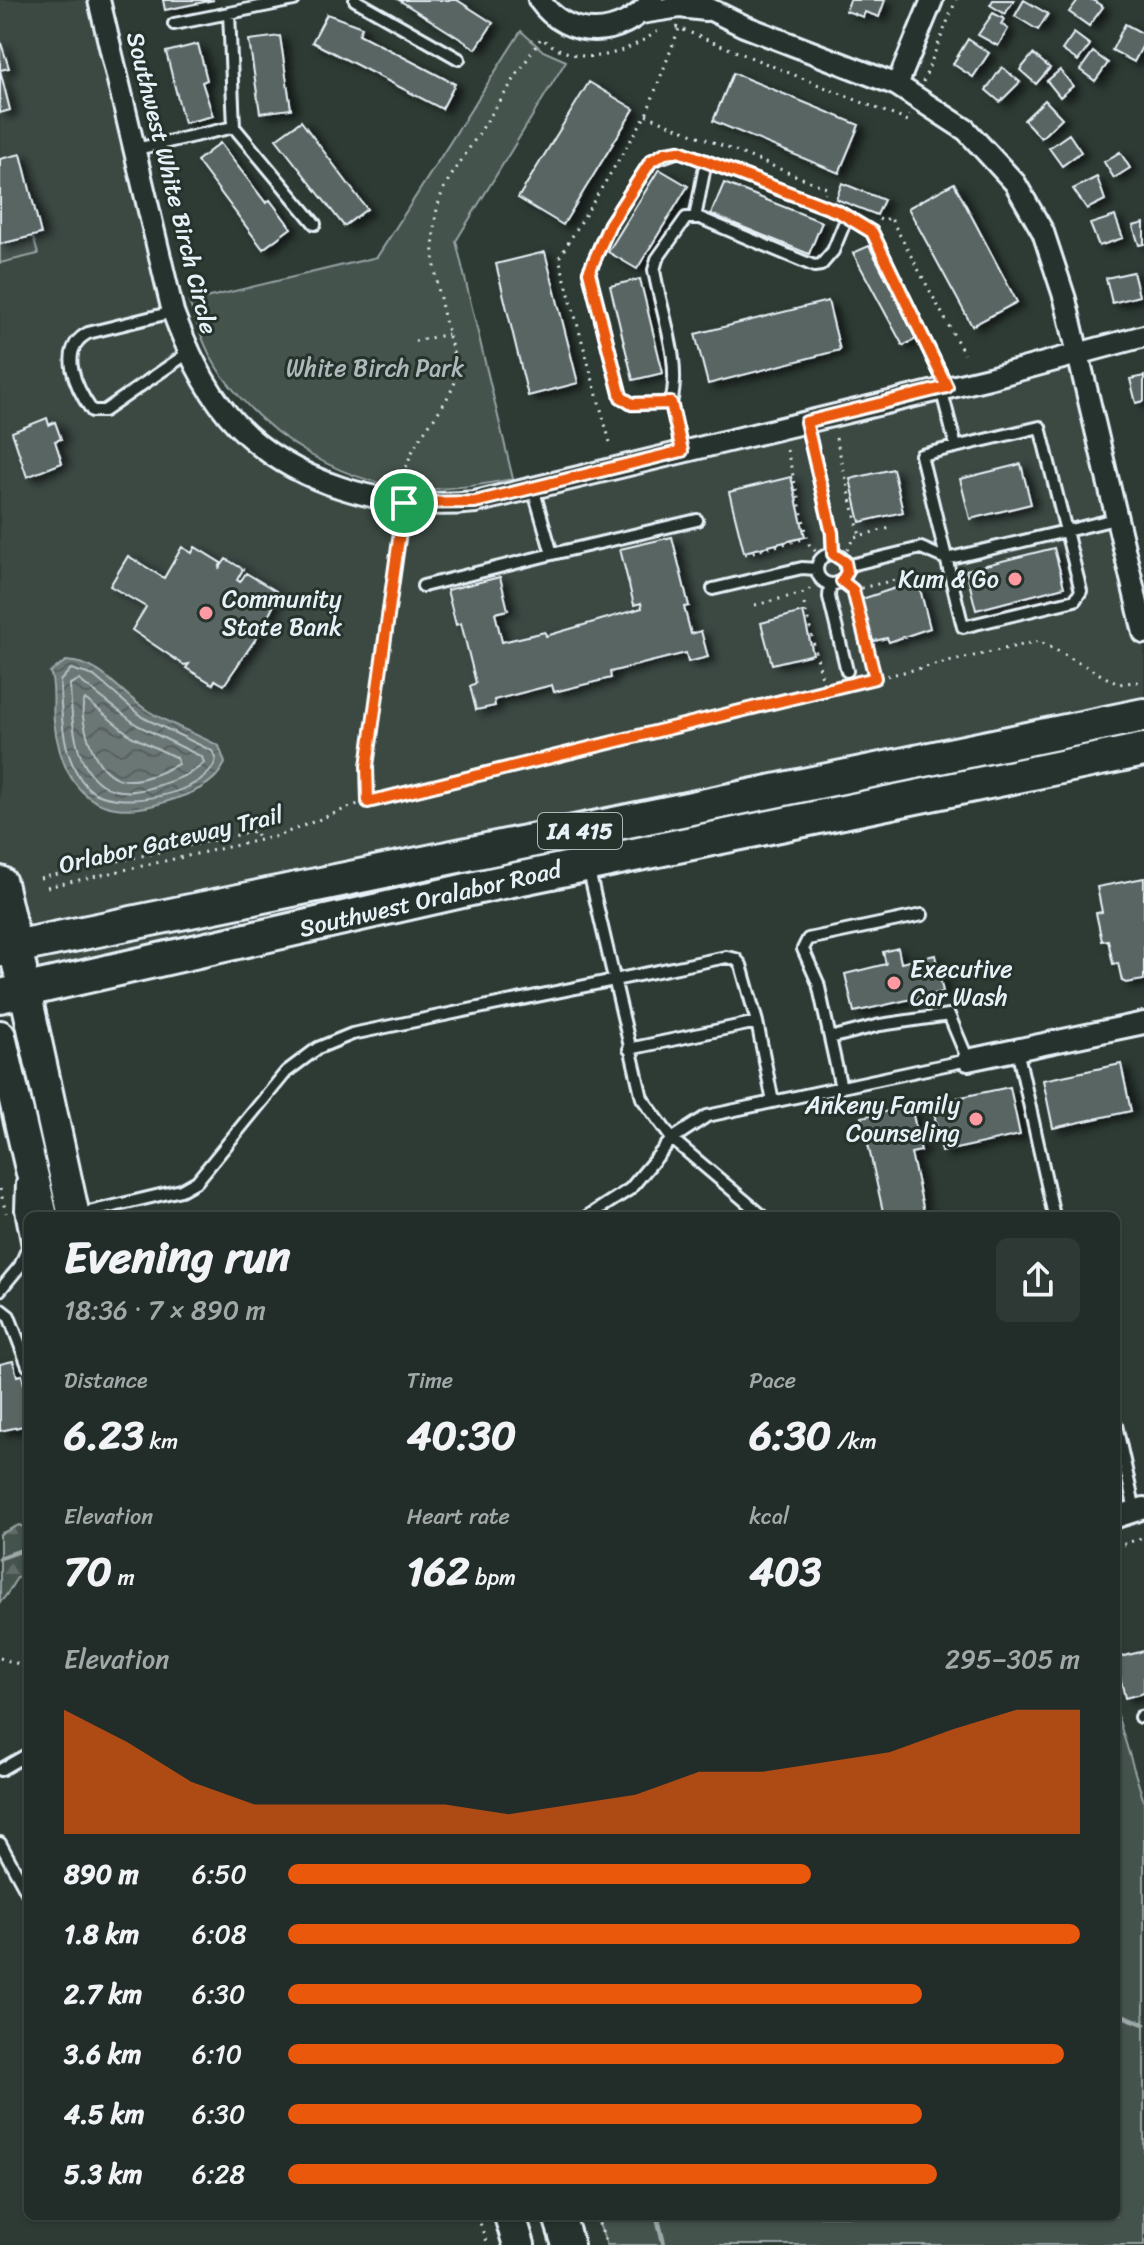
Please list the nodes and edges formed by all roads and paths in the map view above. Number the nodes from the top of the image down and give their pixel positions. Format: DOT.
graph roads {
  1 [pos="99,0"];
  2 [pos="294,0"];
  3 [pos="355,0"];
  4 [pos="539,0"];
  5 [pos="932,0"];
  6 [pos="956,0"];
  7 [pos="698,5"];
  8 [pos="646,6"];
  9 [pos="229,13"];
  10 [pos="174,24"];
  11 [pos="459,59"];
  12 [pos="897,85"];
  13 [pos="917,96"];
  14 [pos="234,127"];
  15 [pos="136,149"];
  16 [pos="706,161"];
  17 [pos="847,217"];
  18 [pos="695,218"];
  19 [pos="315,224"];
  20 [pos="173,312"];
  21 [pos="449,334"];
  22 [pos="1144,336"];
  23 [pos="415,341"];
  24 [pos="188,353"];
  25 [pos="1078,354"];
  26 [pos="944,387"];
  27 [pos="671,403"];
  28 [pos="806,422"];
  29 [pos="836,438"];
  30 [pos="956,447"];
  31 [pos="787,450"];
  32 [pos="682,451"];
  33 [pos="533,488"];
  34 [pos="404,503"];
  35 [pos="1119,518"];
  36 [pos="697,520"];
  37 [pos="894,527"];
  38 [pos="1066,531"];
  39 [pos="860,536"];
  40 [pos="807,538"];
  41 [pos="552,554"];
  42 [pos="745,554"];
  43 [pos="822,558"];
  44 [pos="841,559"];
  45 [pos="946,559"];
  46 [pos="816,569"];
  47 [pos="915,575"];
  48 [pos="842,581"];
  49 [pos="826,582"];
  50 [pos="423,586"];
  51 [pos="713,589"];
  52 [pos="853,590"];
  53 [pos="804,604"];
  54 [pos="755,605"];
  55 [pos="1144,633"];
  56 [pos="847,671"];
  57 [pos="875,678"];
  58 [pos="1144,681"];
  59 [pos="825,690"];
  60 [pos="1136,695"];
  61 [pos="1144,750"];
  62 [pos="368,802"];
  63 [pos="258,840"];
  64 [pos="587,865"];
  65 [pos="40,878"];
  66 [pos="0,883"];
  67 [pos="47,887"];
  68 [pos="922,915"];
  69 [pos="8,949"];
  70 [pos="614,979"];
  71 [pos="13,994"];
  72 [pos="757,1022"];
  73 [pos="1144,1023"];
  74 [pos="0,1036"];
  75 [pos="830,1038"];
  76 [pos="629,1049"];
  77 [pos="1017,1049"];
  78 [pos="968,1060"];
  79 [pos="841,1088"];
  80 [pos="773,1102"];
  81 [pos="672,1139"];
  82 [pos="23,1145"];
  83 [pos="41,1212"];
  84 [pos="73,1212"];
  85 [pos="90,1212"];
  86 [pos="594,1212"];
  87 [pos="758,1212"];
  88 [pos="1053,1212"];
  89 [pos="24,1226"];
  90 [pos="24,1256"];
  91 [pos="0,1290"];
  92 [pos="0,1309"];
  93 [pos="14,1330"];
  94 [pos="0,1334"];
  95 [pos="24,1356"];
  96 [pos="1120,1447"];
  97 [pos="1132,1512"];
  98 [pos="1144,1537"];
  99 [pos="1120,1546"];
  100 [pos="0,1658"];
  101 [pos="24,1666"];
  102 [pos="24,1756"];
  103 [pos="0,1770"];
  104 [pos="0,1843"];
  105 [pos="24,1887"];
  106 [pos="479,2220"];
  107 [pos="511,2220"];
  108 [pos="560,2220"];
  109 [pos="598,2220"];
  110 [pos="487,2245"];
  111 [pos="519,2245"];
  112 [pos="568,2245"];
  113 [pos="607,2245"];
  1 -- 15 [label="street, Southwest White Birch Circle"];
  2 -- 9 [label="lane"];
  3 -- 11 [label="lane"];
  4 -- 8 [label="street"];
  5 -- 12 [label="street"];
  6 -- 13 [label="path"];
  7 -- 8 [label="street"];
  7 -- 12 [label="street"];
  9 -- 10 [label="lane"];
  9 -- 14 [label="lane"];
  12 -- 13 [label="street"];
  13 -- 21 [label="path"];
  13 -- 25 [label="street"];
  14 -- 15 [label="lane"];
  14 -- 19 [label="lane"];
  15 -- 20 [label="street, Southwest White Birch Circle"];
  16 -- 17 [label="lane"];
  16 -- 18 [label="lane"];
  16 -- 27 [label="lane"];
  17 -- 18 [label="lane"];
  17 -- 26 [label="lane"];
  18 -- 27 [label="lane"];
  20 -- 24 [label="street, Southwest White Birch Circle"];
  20 -- 24 [label="lane"];
  21 -- 23 [label="path"];
  21 -- 34 [label="path"];
  22 -- 25 [label="street, Southwest White Birch Circle"];
  24 -- 34 [label="street, Southwest White Birch Circle"];
  25 -- 26 [label="street, Southwest White Birch Circle"];
  25 -- 35 [label="street"];
  26 -- 28 [label="street, Southwest White Birch Circle"];
  26 -- 30 [label="lane"];
  27 -- 32 [label="lane"];
  28 -- 32 [label="street, Southwest White Birch Circle"];
  28 -- 44 [label="lane"];
  29 -- 39 [label="path"];
  30 -- 38 [label="lane"];
  30 -- 45 [label="lane"];
  31 -- 40 [label="path"];
  32 -- 33 [label="street, Southwest White Birch Circle"];
  33 -- 34 [label="street, Southwest White Birch Circle"];
  33 -- 41 [label="lane"];
  34 -- 62 [label="path"];
  35 -- 38 [label="lane"];
  35 -- 55 [label="street"];
  36 -- 41 [label="lane"];
  37 -- 39 [label="path"];
  38 -- 45 [label="lane"];
  38 -- 45 [label="lane"];
  39 -- 44 [label="path"];
  40 -- 42 [label="path"];
  40 -- 43 [label="path"];
  41 -- 50 [label="lane"];
  43 -- 44 [label="lane"];
  43 -- 46 [label="lane"];
  44 -- 45 [label="lane"];
  44 -- 48 [label="lane"];
  46 -- 49 [label="lane"];
  46 -- 51 [label="lane"];
  47 -- 52 [label="path"];
  48 -- 49 [label="lane"];
  48 -- 52 [label="path"];
  49 -- 54 [label="path"];
  49 -- 56 [label="lane"];
  52 -- 57 [label="path"];
  53 -- 59 [label="path"];
  57 -- 59 [label="path, Orlabor Gateway Trail"];
  57 -- 60 [label="path, Orlabor Gateway Trail"];
  58 -- 60 [label="path"];
  59 -- 62 [label="path, Orlabor Gateway Trail"];
  60 -- 69 [label="main road, Southwest Oralabor Road / IA 415"];
  61 -- 64 [label="main road, Southwest Oralabor Road / IA 415"];
  62 -- 63 [label="path, Orlabor Gateway Trail"];
  63 -- 65 [label="path"];
  63 -- 67 [label="path, Orlabor Gateway Trail"];
  64 -- 70 [label="lane"];
  64 -- 71 [label="main road, Southwest Oralabor Road / IA 415"];
  66 -- 69 [label="main road"];
  68 -- 75 [label="lane"];
  69 -- 71 [label="main road"];
  70 -- 72 [label="lane"];
  70 -- 76 [label="lane"];
  70 -- 85 [label="lane"];
  71 -- 84 [label="main road"];
  72 -- 76 [label="lane"];
  72 -- 80 [label="lane"];
  73 -- 77 [label="street"];
  74 -- 82 [label="main road"];
  75 -- 78 [label="lane"];
  75 -- 79 [label="lane"];
  76 -- 81 [label="lane"];
  77 -- 78 [label="street"];
  77 -- 88 [label="lane"];
  78 -- 79 [label="lane"];
  79 -- 80 [label="lane"];
  80 -- 81 [label="lane"];
  81 -- 86 [label="lane"];
  81 -- 87 [label="lane"];
  82 -- 83 [label="main road"];
  82 -- 89 [label="lane"];
  90 -- 91 [label="lane"];
  92 -- 93 [label="lane"];
  93 -- 94 [label="lane"];
  93 -- 95 [label="lane"];
  96 -- 97 [label="lane"];
  98 -- 99 [label="path"];
  100 -- 101 [label="path"];
  102 -- 103 [label="lane"];
  104 -- 105 [label="lane"];
  106 -- 110 [label="path"];
  107 -- 111 [label="main road"];
  108 -- 112 [label="main road"];
  109 -- 113 [label="path"];
}
